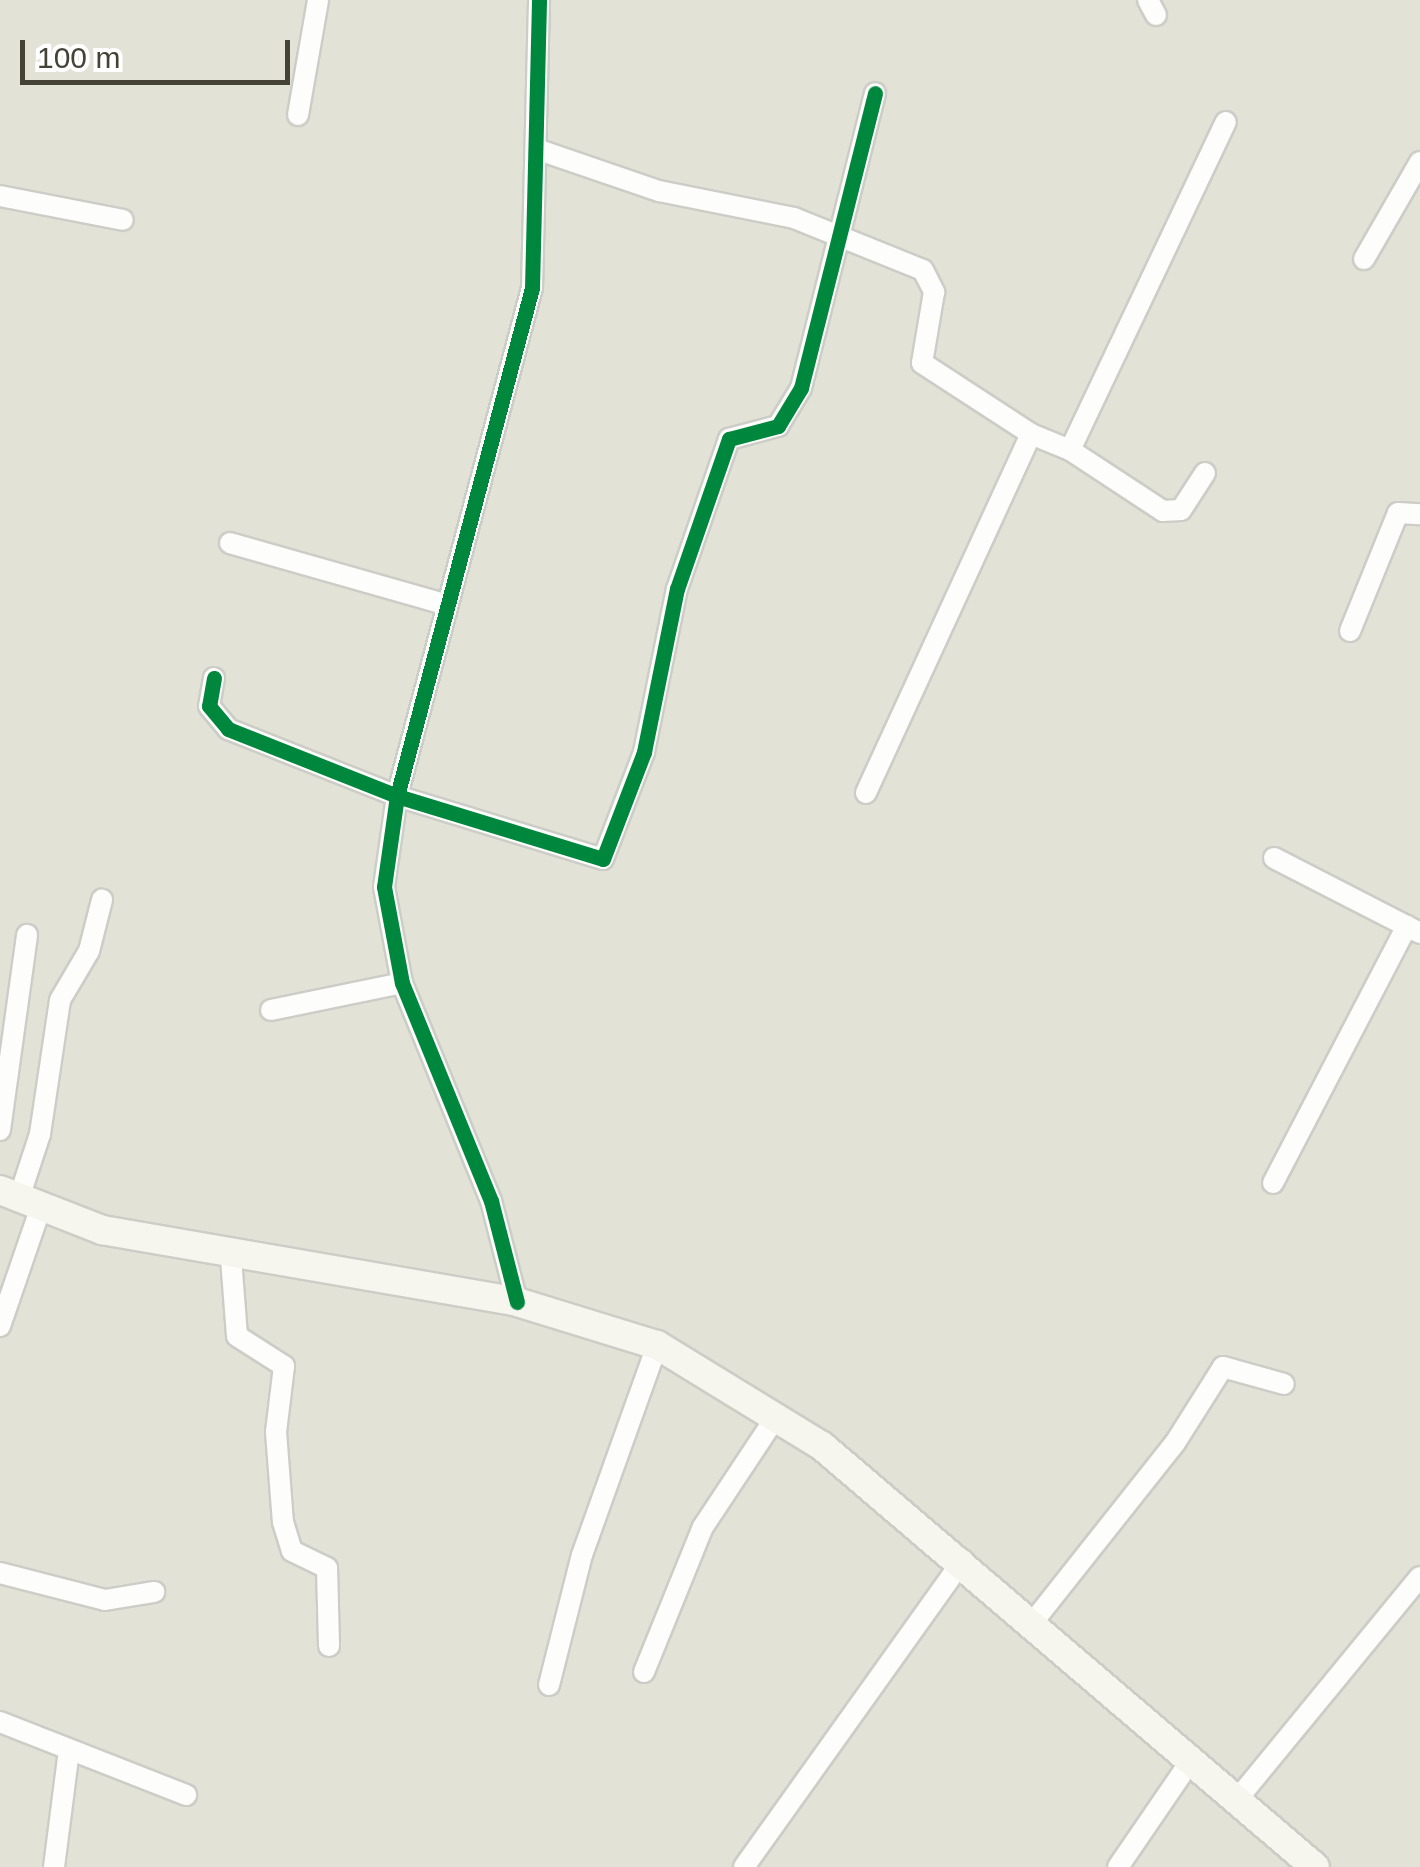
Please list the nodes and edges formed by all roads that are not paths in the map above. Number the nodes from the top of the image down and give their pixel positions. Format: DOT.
graph roads {
  1 [pos="318,0"];
  2 [pos="538,0"];
  3 [pos="875,93"];
  4 [pos="298,116"];
  5 [pos="1226,122"];
  6 [pos="538,150"];
  7 [pos="1420,162"];
  8 [pos="0,196"];
  9 [pos="123,220"];
  10 [pos="837,235"];
  11 [pos="1364,260"];
  12 [pos="1032,434"];
  13 [pos="1070,450"];
  14 [pos="1205,473"];
  15 [pos="1420,514"];
  16 [pos="230,542"];
  17 [pos="447,605"];
  18 [pos="1350,631"];
  19 [pos="214,678"];
  20 [pos="866,792"];
  21 [pos="396,796"];
  22 [pos="1274,858"];
  23 [pos="102,900"];
  24 [pos="1413,929"];
  25 [pos="27,935"];
  26 [pos="402,982"];
  27 [pos="272,1010"];
  28 [pos="0,1130"];
  29 [pos="1273,1182"];
  30 [pos="20,1198"];
  31 [pos="231,1258"];
  32 [pos="517,1302"];
  33 [pos="0,1326"];
  34 [pos="657,1346"];
  35 [pos="1284,1384"];
  36 [pos="777,1415"];
  37 [pos="963,1560"];
  38 [pos="0,1573"];
  39 [pos="1420,1577"];
  40 [pos="154,1592"];
  41 [pos="1033,1622"];
  42 [pos="329,1646"];
  43 [pos="644,1672"];
  44 [pos="549,1685"];
  45 [pos="0,1722"];
  46 [pos="69,1750"];
  47 [pos="1190,1762"];
  48 [pos="186,1795"];
  49 [pos="1235,1802"];
  50 [pos="54,1867"];
  51 [pos="744,1867"];
  52 [pos="1118,1867"];
  53 [pos="1315,1867"];
  1 -- 4 [label="street"];
  2 -- 6 [label="street"];
  3 -- 10 [label="street"];
  5 -- 13 [label="street"];
  6 -- 10 [label="street"];
  6 -- 17 [label="street"];
  7 -- 11 [label="street"];
  8 -- 9 [label="street"];
  10 -- 12 [label="street"];
  10 -- 21 [label="street"];
  12 -- 13 [label="street"];
  12 -- 20 [label="street"];
  13 -- 14 [label="street"];
  15 -- 18 [label="street"];
  16 -- 17 [label="street"];
  17 -- 21 [label="street"];
  19 -- 21 [label="street"];
  21 -- 26 [label="street"];
  22 -- 24 [label="street"];
  23 -- 30 [label="street"];
  24 -- 29 [label="street"];
  25 -- 28 [label="street"];
  26 -- 27 [label="street"];
  26 -- 32 [label="street"];
  30 -- 31 [label="main road"];
  30 -- 33 [label="street"];
  31 -- 32 [label="main road"];
  31 -- 42 [label="street"];
  32 -- 34 [label="main road"];
  34 -- 36 [label="main road"];
  34 -- 44 [label="street"];
  35 -- 41 [label="street"];
  36 -- 37 [label="main road"];
  36 -- 43 [label="street"];
  37 -- 41 [label="main road"];
  37 -- 51 [label="street"];
  38 -- 40 [label="street"];
  39 -- 49 [label="street"];
  41 -- 47 [label="main road"];
  45 -- 46 [label="street"];
  46 -- 48 [label="street"];
  46 -- 50 [label="street"];
  47 -- 49 [label="main road"];
  47 -- 52 [label="street"];
  49 -- 53 [label="main road"];
}
